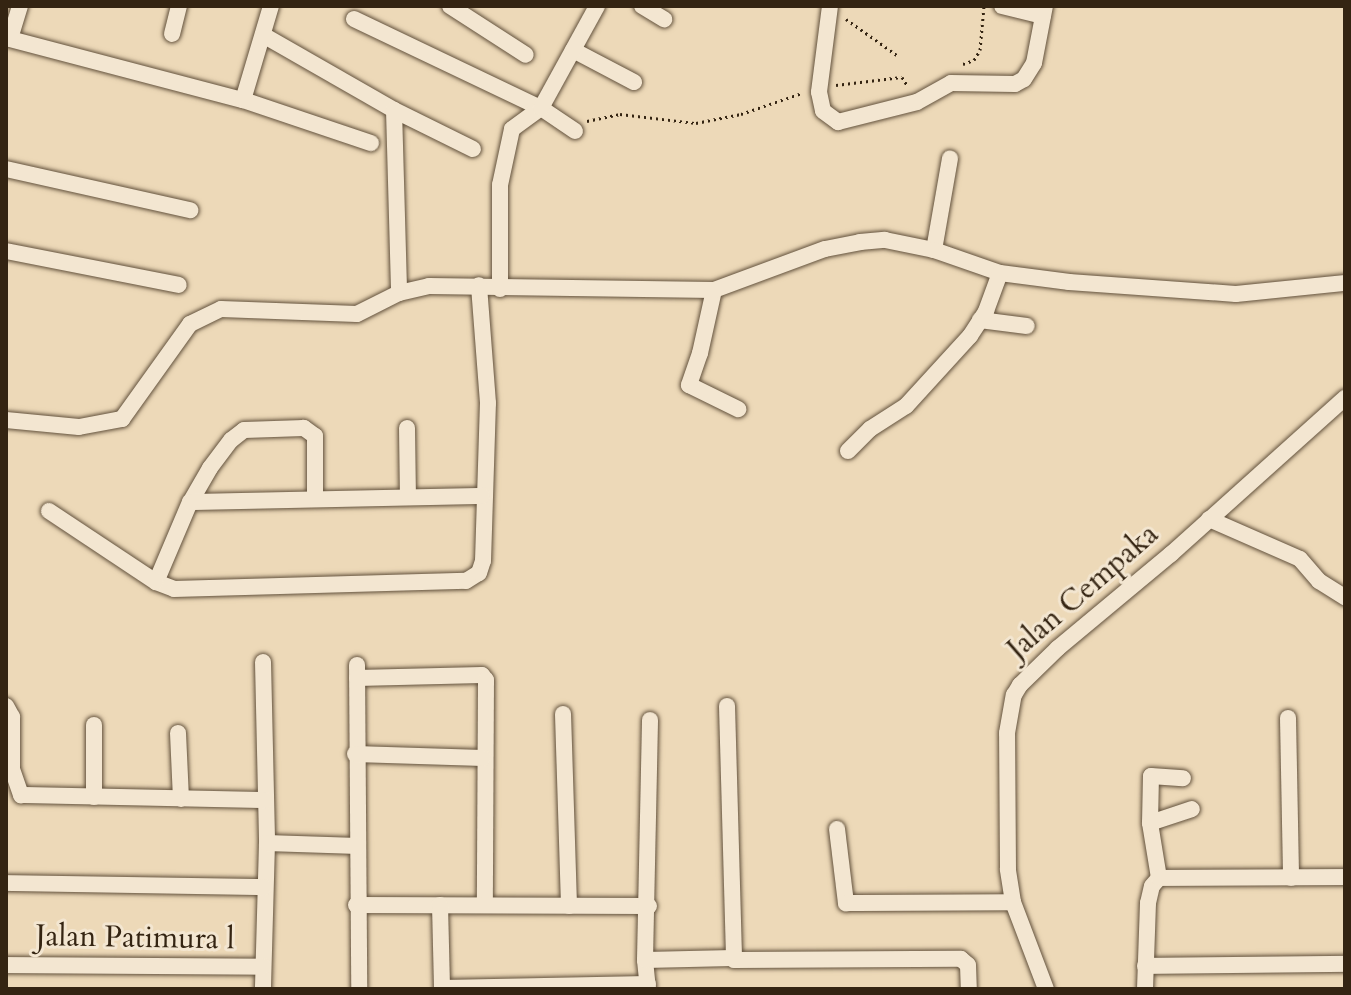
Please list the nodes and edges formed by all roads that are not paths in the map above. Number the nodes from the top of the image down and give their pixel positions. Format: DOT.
graph roads {
  1 [pos="20,6"];
  2 [pos="179,6"];
  3 [pos="271,6"];
  4 [pos="450,6"];
  5 [pos="597,6"];
  6 [pos="642,6"];
  7 [pos="1002,6"];
  8 [pos="832,8"];
  9 [pos="1044,11"];
  10 [pos="354,19"];
  11 [pos="664,19"];
  12 [pos="172,34"];
  13 [pos="263,35"];
  14 [pos="573,50"];
  15 [pos="526,55"];
  16 [pos="634,82"];
  17 [pos="243,100"];
  18 [pos="541,108"];
  19 [pos="394,110"];
  20 [pos="576,127"];
  21 [pos="371,143"];
  22 [pos="473,149"];
  23 [pos="950,158"];
  24 [pos="6,169"];
  25 [pos="190,210"];
  26 [pos="934,250"];
  27 [pos="6,251"];
  28 [pos="1000,273"];
  29 [pos="1345,283"];
  30 [pos="179,285"];
  31 [pos="479,285"];
  32 [pos="500,289"];
  33 [pos="714,290"];
  34 [pos="399,293"];
  35 [pos="980,320"];
  36 [pos="1027,326"];
  37 [pos="1345,398"];
  38 [pos="738,409"];
  39 [pos="6,420"];
  40 [pos="407,428"];
  41 [pos="848,451"];
  42 [pos="482,496"];
  43 [pos="408,497"];
  44 [pos="315,499"];
  45 [pos="190,502"];
  46 [pos="49,511"];
  47 [pos="1209,519"];
  48 [pos="156,582"];
  49 [pos="1345,597"];
  50 [pos="263,662"];
  51 [pos="6,706"];
  52 [pos="727,706"];
  53 [pos="563,714"];
  54 [pos="1288,718"];
  55 [pos="650,720"];
  56 [pos="94,725"];
  57 [pos="178,733"];
  58 [pos="355,754"];
  59 [pos="483,758"];
  60 [pos="1183,778"];
  61 [pos="94,797"];
  62 [pos="181,799"];
  63 [pos="265,800"];
  64 [pos="1192,809"];
  65 [pos="1150,823"];
  66 [pos="837,829"];
  67 [pos="267,843"];
  68 [pos="358,846"];
  69 [pos="1345,877"];
  70 [pos="1159,878"];
  71 [pos="1291,878"];
  72 [pos="6,883"];
  73 [pos="264,887"];
  74 [pos="1013,902"];
  75 [pos="356,905"];
  76 [pos="440,905"];
  77 [pos="485,905"];
  78 [pos="569,906"];
  79 [pos="649,906"];
  80 [pos="733,958"];
  81 [pos="645,960"];
  82 [pos="1345,964"];
  83 [pos="6,965"];
  84 [pos="1145,966"];
  85 [pos="263,967"];
  86 [pos="648,987"];
  87 [pos="263,989"];
  88 [pos="359,989"];
  89 [pos="442,989"];
  90 [pos="969,989"];
  91 [pos="1046,989"];
  92 [pos="1145,989"];
  1 -- 17 [label="street"];
  2 -- 12 [label="street"];
  3 -- 13 [label="street"];
  4 -- 15 [label="street"];
  5 -- 14 [label="street"];
  6 -- 11 [label="street"];
  7 -- 9 [label="street"];
  8 -- 9 [label="street"];
  10 -- 18 [label="street"];
  13 -- 17 [label="street"];
  13 -- 19 [label="street"];
  14 -- 16 [label="street"];
  14 -- 18 [label="street"];
  17 -- 21 [label="street"];
  18 -- 20 [label="street"];
  18 -- 32 [label="street"];
  19 -- 22 [label="street"];
  19 -- 34 [label="street"];
  23 -- 26 [label="street"];
  24 -- 25 [label="street"];
  26 -- 28 [label="street"];
  26 -- 33 [label="street"];
  27 -- 30 [label="street"];
  28 -- 29 [label="street"];
  28 -- 35 [label="street"];
  31 -- 32 [label="street"];
  31 -- 34 [label="street"];
  31 -- 42 [label="street"];
  32 -- 33 [label="street"];
  33 -- 38 [label="street"];
  34 -- 39 [label="street"];
  35 -- 36 [label="street"];
  35 -- 41 [label="street"];
  37 -- 47 [label="street, Jalan Cempaka"];
  40 -- 43 [label="street"];
  42 -- 43 [label="street"];
  42 -- 48 [label="street"];
  43 -- 44 [label="street"];
  44 -- 45 [label="street"];
  44 -- 45 [label="street"];
  45 -- 48 [label="street"];
  46 -- 48 [label="street"];
  47 -- 49 [label="street"];
  47 -- 74 [label="street, Jalan Cempaka"];
  50 -- 63 [label="street"];
  51 -- 61 [label="street"];
  52 -- 80 [label="street"];
  53 -- 78 [label="street"];
  54 -- 71 [label="street"];
  55 -- 79 [label="street"];
  56 -- 61 [label="street"];
  57 -- 62 [label="street"];
  58 -- 59 [label="street"];
  58 -- 59 [label="street"];
  58 -- 68 [label="street"];
  59 -- 77 [label="street"];
  60 -- 65 [label="street"];
  61 -- 62 [label="street"];
  62 -- 63 [label="street"];
  63 -- 67 [label="street"];
  64 -- 65 [label="street"];
  65 -- 70 [label="street"];
  66 -- 74 [label="street"];
  67 -- 68 [label="street"];
  67 -- 73 [label="street"];
  68 -- 75 [label="street"];
  69 -- 71 [label="street"];
  70 -- 71 [label="street"];
  70 -- 84 [label="street"];
  72 -- 73 [label="street"];
  73 -- 85 [label="street"];
  74 -- 91 [label="street, Jalan Cempaka"];
  75 -- 76 [label="street"];
  75 -- 88 [label="street"];
  76 -- 77 [label="street"];
  76 -- 89 [label="street"];
  77 -- 78 [label="street"];
  78 -- 79 [label="street"];
  79 -- 81 [label="street"];
  80 -- 81 [label="street"];
  80 -- 90 [label="street"];
  81 -- 86 [label="street"];
  82 -- 84 [label="street"];
  83 -- 85 [label="street, Jalan Patimura l"];
  84 -- 92 [label="street"];
  85 -- 87 [label="street"];
  86 -- 89 [label="street"];
}
